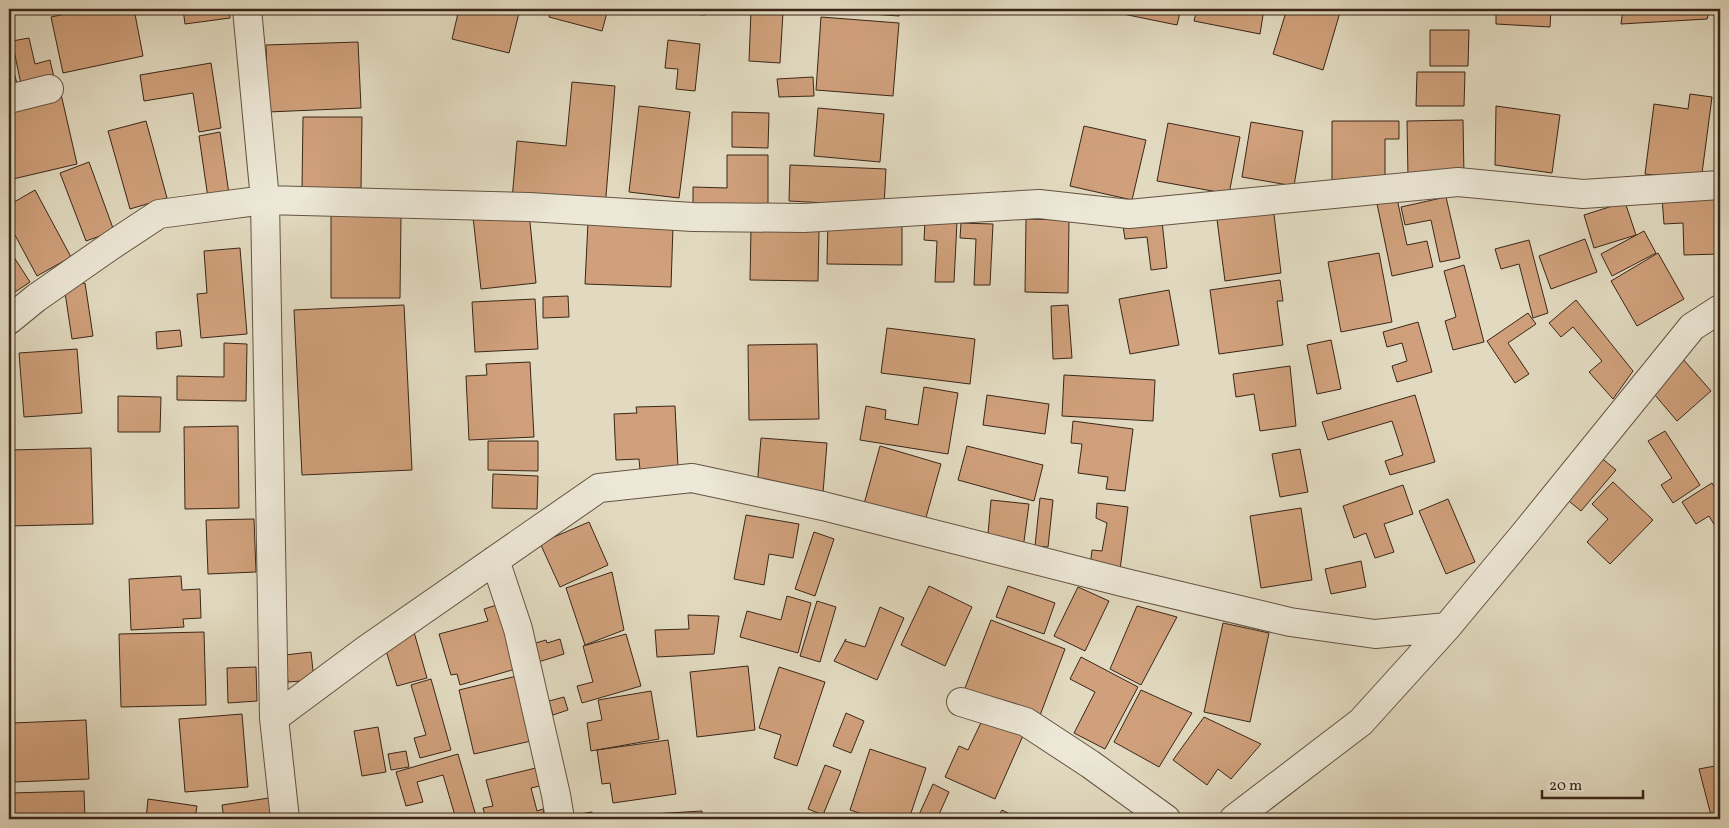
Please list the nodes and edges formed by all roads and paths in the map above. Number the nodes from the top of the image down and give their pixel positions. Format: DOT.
graph roads {
  1 [pos="247,9"];
  2 [pos="49,89"];
  3 [pos="9,100"];
  4 [pos="1720,185"];
  5 [pos="265,200"];
  6 [pos="1720,309"];
  7 [pos="9,320"];
  8 [pos="496,560"];
  9 [pos="1447,627"];
  10 [pos="961,702"];
  11 [pos="274,718"];
  12 [pos="285,819"];
  13 [pos="560,819"];
  14 [pos="1166,819"];
  15 [pos="1234,819"];
  1 -- 5 [label="street"];
  2 -- 3 [label="street"];
  4 -- 5 [label="street"];
  5 -- 7 [label="street"];
  5 -- 11 [label="street"];
  6 -- 9 [label="street"];
  8 -- 9 [label="street"];
  8 -- 11 [label="street"];
  8 -- 13 [label="street"];
  9 -- 15 [label="street"];
  10 -- 14 [label="street"];
  11 -- 12 [label="street"];
}
